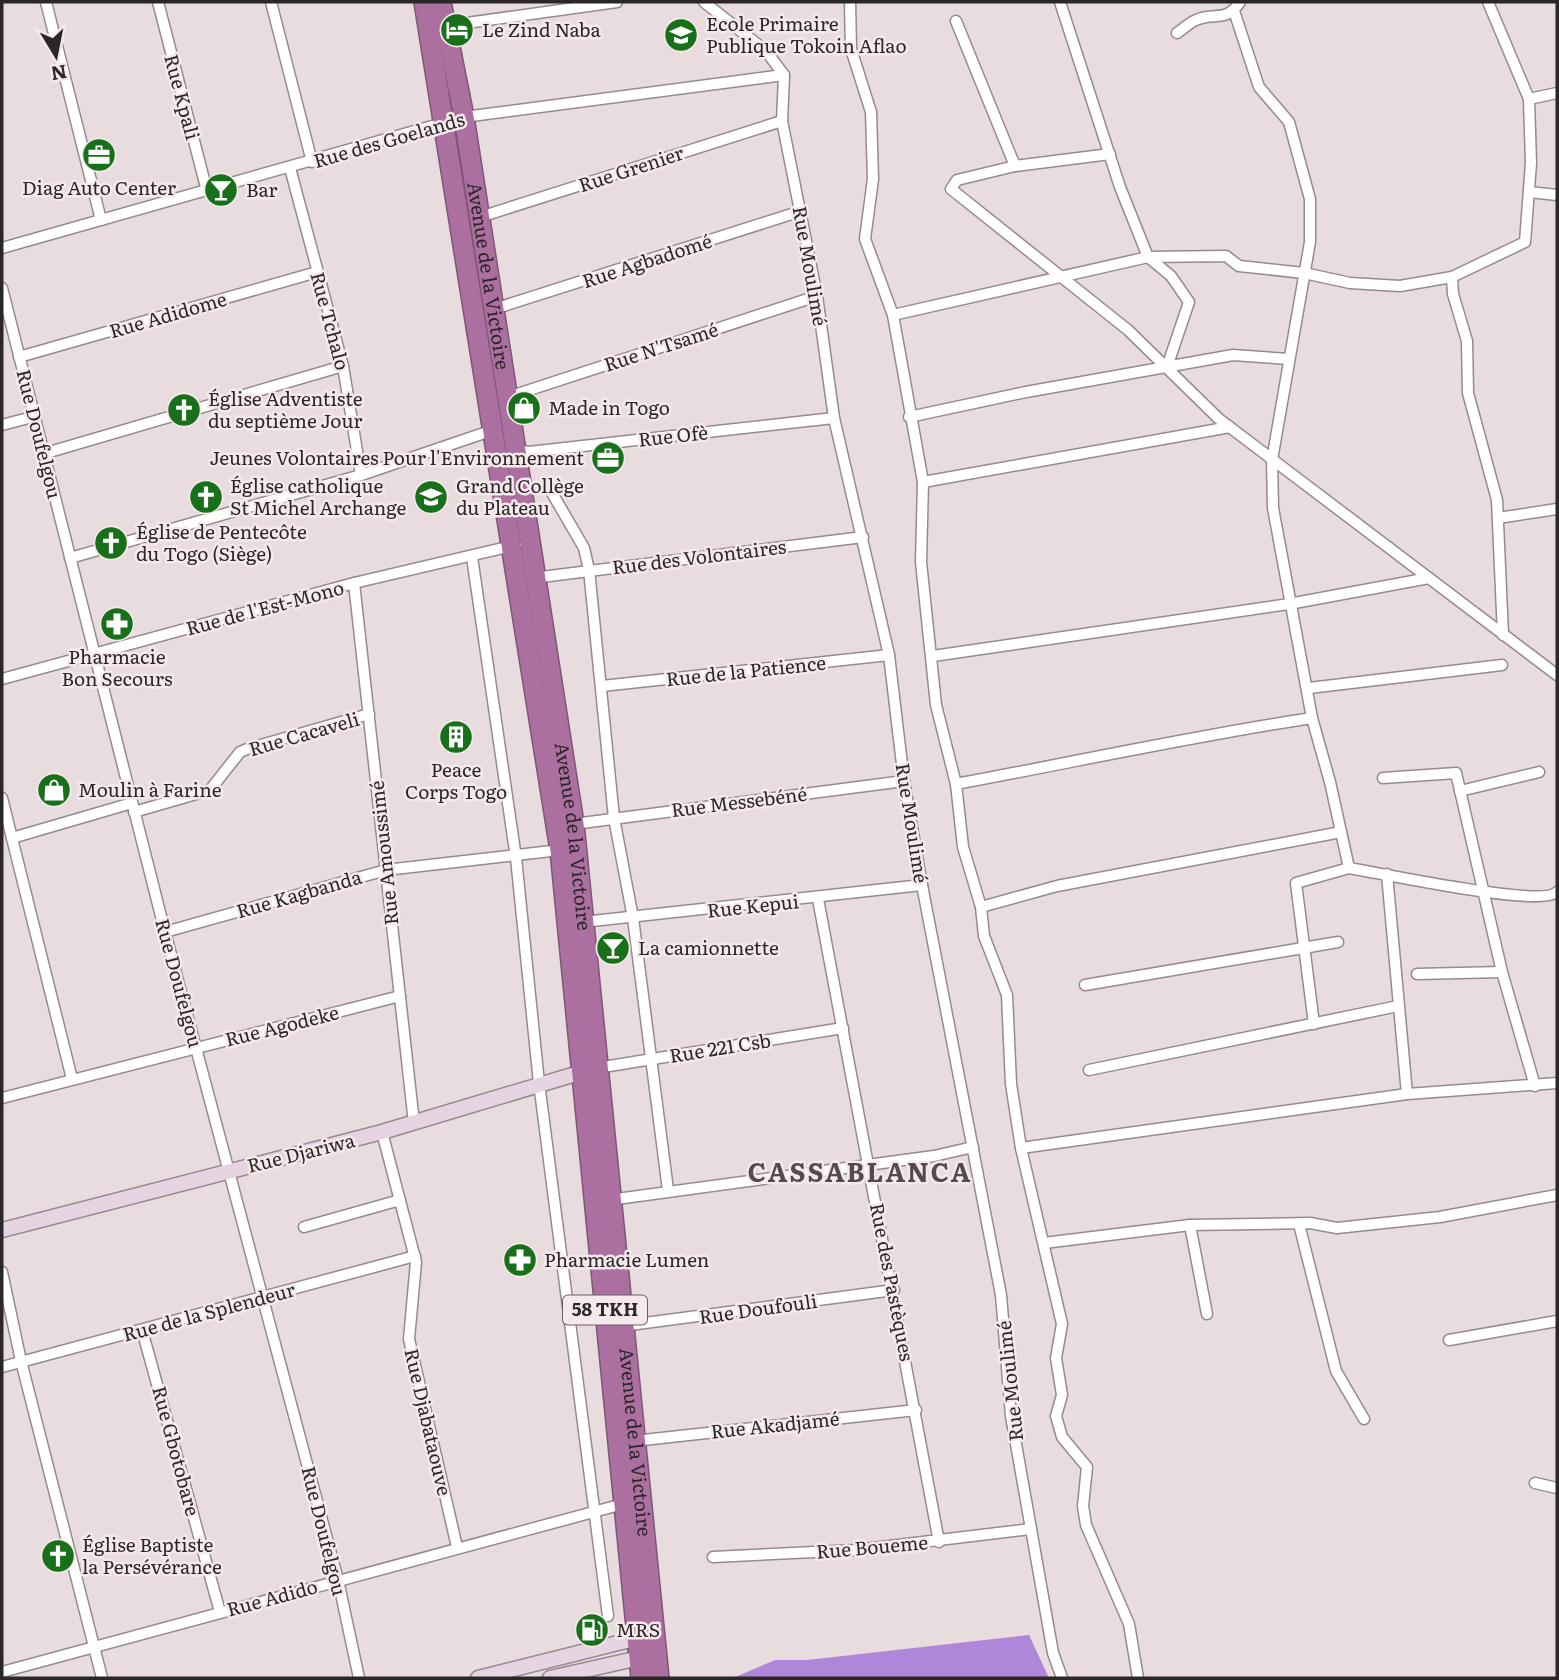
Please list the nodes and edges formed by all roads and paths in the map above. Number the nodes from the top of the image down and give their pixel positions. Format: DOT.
graph roads {
  1 [pos="46,2"];
  2 [pos="158,2"];
  3 [pos="271,2"];
  4 [pos="424,2"];
  5 [pos="441,2"];
  6 [pos="617,2"];
  7 [pos="704,2"];
  8 [pos="850,2"];
  9 [pos="1060,2"];
  10 [pos="1488,2"];
  11 [pos="1237,7"];
  12 [pos="956,21"];
  13 [pos="445,26"];
  14 [pos="1177,33"];
  15 [pos="784,75"];
  16 [pos="1557,93"];
  17 [pos="1529,99"];
  18 [pos="464,117"];
  19 [pos="782,121"];
  20 [pos="441,122"];
  21 [pos="1110,154"];
  22 [pos="312,162"];
  23 [pos="1015,166"];
  24 [pos="290,168"];
  25 [pos="207,191"];
  26 [pos="1529,192"];
  27 [pos="1557,195"];
  28 [pos="801,211"];
  29 [pos="480,217"];
  30 [pos="101,220"];
  31 [pos="2,247"];
  32 [pos="1148,257"];
  33 [pos="317,272"];
  34 [pos="1304,273"];
  35 [pos="1451,277"];
  36 [pos="1063,278"];
  37 [pos="2,288"];
  38 [pos="817,296"];
  39 [pos="494,310"];
  40 [pos="893,315"];
  41 [pos="19,357"];
  42 [pos="1289,359"];
  43 [pos="343,366"];
  44 [pos="1167,367"];
  45 [pos="505,398"];
  46 [pos="36,416"];
  47 [pos="909,417"];
  48 [pos="834,418"];
  49 [pos="2,425"];
  50 [pos="1230,428"];
  51 [pos="493,430"];
  52 [pos="513,449"];
  53 [pos="46,453"];
  54 [pos="1272,460"];
  55 [pos="362,475"];
  56 [pos="923,482"];
  57 [pos="548,486"];
  58 [pos="1557,509"];
  59 [pos="1498,518"];
  60 [pos="863,537"];
  61 [pos="521,544"];
  62 [pos="472,556"];
  63 [pos="70,558"];
  64 [pos="589,570"];
  65 [pos="1429,578"];
  66 [pos="527,580"];
  67 [pos="354,583"];
  68 [pos="1289,604"];
  69 [pos="1503,635"];
  70 [pos="93,654"];
  71 [pos="889,655"];
  72 [pos="933,656"];
  73 [pos="1502,665"];
  74 [pos="1557,676"];
  75 [pos="2,678"];
  76 [pos="602,687"];
  77 [pos="1309,688"];
  78 [pos="369,714"];
  79 [pos="1312,718"];
  80 [pos="1539,772"];
  81 [pos="1383,778"];
  82 [pos="904,782"];
  83 [pos="956,784"];
  84 [pos="1460,791"];
  85 [pos="2,798"];
  86 [pos="133,808"];
  87 [pos="614,818"];
  88 [pos="573,824"];
  89 [pos="1341,832"];
  90 [pos="12,838"];
  91 [pos="560,850"];
  92 [pos="516,858"];
  93 [pos="1349,869"];
  94 [pos="386,870"];
  95 [pos="1387,874"];
  96 [pos="922,885"];
  97 [pos="1483,892"];
  98 [pos="1557,892"];
  99 [pos="818,899"];
  100 [pos="981,907"];
  101 [pos="634,918"];
  102 [pos="583,922"];
  103 [pos="165,932"];
  104 [pos="1338,942"];
  105 [pos="1303,948"];
  106 [pos="1502,972"];
  107 [pos="1417,974"];
  108 [pos="1085,985"];
  109 [pos="400,996"];
  110 [pos="1398,1006"];
  111 [pos="1314,1024"];
  112 [pos="842,1028"];
  113 [pos="197,1048"];
  114 [pos="652,1059"];
  115 [pos="589,1070"];
  116 [pos="1089,1070"];
  117 [pos="72,1079"];
  118 [pos="539,1083"];
  119 [pos="1557,1083"];
  120 [pos="1535,1086"];
  121 [pos="1407,1094"];
  122 [pos="2,1098"];
  123 [pos="414,1123"];
  124 [pos="383,1132"];
  125 [pos="973,1147"];
  126 [pos="1021,1148"];
  127 [pos="869,1163"];
  128 [pos="229,1172"];
  129 [pos="668,1190"];
  130 [pos="1557,1195"];
  131 [pos="400,1200"];
  132 [pos="609,1200"];
  133 [pos="1299,1224"];
  134 [pos="1190,1225"];
  135 [pos="304,1227"];
  136 [pos="2,1230"];
  137 [pos="1044,1243"];
  138 [pos="415,1256"];
  139 [pos="2,1272"];
  140 [pos="894,1290"];
  141 [pos="263,1298"];
  142 [pos="1207,1314"];
  143 [pos="1557,1321"];
  144 [pos="622,1326"];
  145 [pos="142,1329"];
  146 [pos="1449,1340"];
  147 [pos="21,1362"];
  148 [pos="2,1367"];
  149 [pos="916,1410"];
  150 [pos="1364,1419"];
  151 [pos="634,1441"];
  152 [pos="1535,1483"];
  153 [pos="1557,1488"];
  154 [pos="623,1504"];
  155 [pos="595,1511"];
  156 [pos="1031,1529"];
  157 [pos="939,1542"];
  158 [pos="457,1547"];
  159 [pos="713,1557"];
  160 [pos="338,1580"];
  161 [pos="220,1612"];
  162 [pos="608,1616"];
  163 [pos="646,1646"];
  164 [pos="94,1647"];
  165 [pos="2,1672"];
  166 [pos="102,1678"];
  167 [pos="359,1678"];
  168 [pos="478,1678"];
  169 [pos="550,1678"];
  170 [pos="641,1678"];
  171 [pos="659,1678"];
  172 [pos="1062,1678"];
  173 [pos="1138,1678"];
  1 -- 30 [label="street"];
  2 -- 25 [label="street, Rue Kpali"];
  3 -- 22 [label="street"];
  4 -- 20 [label="highway, Avenue de la Victoire / 58 TKH"];
  5 -- 13 [label="highway, Avenue de la Victoire / 58 TKH"];
  6 -- 13 [label="street"];
  7 -- 15 [label="street"];
  8 -- 40 [label="street"];
  9 -- 21 [label="street"];
  10 -- 17 [label="street"];
  11 -- 14 [label="street"];
  11 -- 34 [label="street"];
  12 -- 23 [label="street"];
  13 -- 18 [label="highway, Avenue de la Victoire / 58 TKH"];
  15 -- 18 [label="street, Rue des Goelands"];
  15 -- 19 [label="street, Rue Moulimé"];
  16 -- 17 [label="street"];
  17 -- 26 [label="street"];
  18 -- 20 [label="street, Rue des Goelands"];
  18 -- 29 [label="highway, Avenue de la Victoire / 58 TKH"];
  19 -- 28 [label="street, Rue Moulimé"];
  19 -- 29 [label="street, Rue Grenier"];
  20 -- 22 [label="street, Rue des Goelands"];
  20 -- 51 [label="highway, Avenue de la Victoire / 58 TKH"];
  21 -- 23 [label="street"];
  21 -- 32 [label="street"];
  22 -- 24 [label="street, Rue des Goelands"];
  23 -- 36 [label="street"];
  24 -- 25 [label="street, Rue des Goelands"];
  24 -- 33 [label="street, Rue Tchalo"];
  25 -- 30 [label="street, Rue des Goelands"];
  26 -- 27 [label="street"];
  26 -- 35 [label="street"];
  28 -- 38 [label="street, Rue Moulimé"];
  28 -- 39 [label="street, Rue Agbadomé"];
  29 -- 39 [label="highway, Avenue de la Victoire / 58 TKH"];
  30 -- 31 [label="street, Rue des Goelands"];
  32 -- 34 [label="street"];
  32 -- 36 [label="street"];
  32 -- 44 [label="street"];
  33 -- 41 [label="street, Rue Adidome"];
  33 -- 43 [label="street, Rue Tchalo"];
  34 -- 35 [label="street"];
  34 -- 42 [label="street"];
  35 -- 59 [label="street"];
  36 -- 40 [label="street"];
  36 -- 44 [label="street"];
  37 -- 41 [label="street, Rue Doufelgou"];
  38 -- 45 [label="street, Rue N'Tsamé"];
  38 -- 48 [label="street, Rue Moulimé"];
  39 -- 45 [label="highway, Avenue de la Victoire / 58 TKH"];
  40 -- 47 [label="street"];
  41 -- 46 [label="street, Rue Doufelgou"];
  42 -- 44 [label="street"];
  42 -- 54 [label="street"];
  43 -- 53 [label="street"];
  43 -- 55 [label="street, Rue Tchalo"];
  44 -- 47 [label="street"];
  44 -- 50 [label="street"];
  45 -- 52 [label="highway, Avenue de la Victoire / 58 TKH"];
  46 -- 49 [label="street"];
  46 -- 53 [label="street, Rue Doufelgou"];
  47 -- 56 [label="street"];
  48 -- 52 [label="street, Rue Ofè"];
  48 -- 60 [label="street, Rue Moulimé"];
  50 -- 54 [label="street"];
  50 -- 56 [label="street"];
  51 -- 55 [label="street"];
  51 -- 61 [label="highway, Avenue de la Victoire / 58 TKH"];
  52 -- 61 [label="highway, Avenue de la Victoire / 58 TKH"];
  53 -- 63 [label="street, Rue Doufelgou"];
  54 -- 65 [label="street"];
  54 -- 68 [label="street"];
  55 -- 63 [label="street"];
  56 -- 72 [label="street"];
  57 -- 64 [label="street"];
  58 -- 59 [label="street"];
  59 -- 69 [label="street"];
  60 -- 64 [label="street, Rue des Volontaires"];
  60 -- 71 [label="street, Rue Moulimé"];
  61 -- 62 [label="street, Rue de l'Est-Mono"];
  61 -- 66 [label="highway, Avenue de la Victoire / 58 TKH"];
  62 -- 67 [label="street, Rue de l'Est-Mono"];
  62 -- 92 [label="street"];
  63 -- 70 [label="street, Rue Doufelgou"];
  64 -- 66 [label="street, Rue des Volontaires"];
  64 -- 76 [label="street"];
  65 -- 68 [label="street"];
  65 -- 69 [label="street"];
  66 -- 88 [label="highway, Avenue de la Victoire / 58 TKH"];
  66 -- 91 [label="highway, Avenue de la Victoire / 58 TKH"];
  67 -- 70 [label="street, Rue de l'Est-Mono"];
  67 -- 78 [label="street, Rue Amoussimé"];
  68 -- 72 [label="street"];
  68 -- 77 [label="street"];
  69 -- 74 [label="street"];
  70 -- 75 [label="street, Rue de l'Est-Mono"];
  70 -- 86 [label="street, Rue Doufelgou"];
  71 -- 76 [label="street, Rue de la Patience"];
  71 -- 82 [label="street, Rue Moulimé"];
  72 -- 83 [label="street"];
  73 -- 77 [label="street"];
  76 -- 87 [label="street"];
  77 -- 79 [label="street"];
  78 -- 86 [label="street, Rue Cacaveli"];
  78 -- 94 [label="street, Rue Amoussimé"];
  79 -- 83 [label="street"];
  79 -- 89 [label="street"];
  80 -- 84 [label="street"];
  81 -- 84 [label="street"];
  82 -- 87 [label="street, Rue Messebéné"];
  82 -- 96 [label="street, Rue Moulimé"];
  83 -- 100 [label="street"];
  84 -- 97 [label="street"];
  85 -- 90 [label="street"];
  86 -- 90 [label="street, Rue Cacaveli"];
  86 -- 103 [label="street, Rue Doufelgou"];
  87 -- 88 [label="street, Rue Messebéné"];
  87 -- 101 [label="street"];
  88 -- 102 [label="highway, Avenue de la Victoire / 58 TKH"];
  89 -- 93 [label="street"];
  89 -- 100 [label="street"];
  90 -- 117 [label="street"];
  91 -- 92 [label="street, Rue Kagbanda"];
  91 -- 115 [label="highway, Avenue de la Victoire / 58 TKH"];
  92 -- 94 [label="street, Rue Kagbanda"];
  92 -- 118 [label="street"];
  93 -- 95 [label="street"];
  93 -- 105 [label="street"];
  94 -- 103 [label="street, Rue Kagbanda"];
  94 -- 109 [label="street, Rue Amoussimé"];
  95 -- 97 [label="street"];
  95 -- 110 [label="street"];
  96 -- 99 [label="street, Rue Kepui"];
  96 -- 125 [label="street, Rue Moulimé"];
  97 -- 98 [label="street"];
  97 -- 106 [label="street"];
  99 -- 101 [label="street, Rue Kepui"];
  99 -- 112 [label="street, Rue des Pastèques"];
  100 -- 126 [label="street"];
  101 -- 102 [label="street, Rue Kepui"];
  101 -- 114 [label="street"];
  102 -- 115 [label="highway, Avenue de la Victoire / 58 TKH"];
  103 -- 113 [label="street, Rue Doufelgou"];
  104 -- 105 [label="street"];
  105 -- 108 [label="street"];
  105 -- 111 [label="street"];
  106 -- 107 [label="street"];
  106 -- 120 [label="street"];
  109 -- 113 [label="street, Rue Agodeke"];
  109 -- 123 [label="street, Rue Amoussimé"];
  110 -- 111 [label="street"];
  110 -- 121 [label="street"];
  111 -- 116 [label="street"];
  112 -- 114 [label="street, Rue 221 Csb"];
  112 -- 127 [label="street, Rue des Pastèques"];
  113 -- 117 [label="street, Rue Agodeke"];
  113 -- 128 [label="street, Rue Doufelgou"];
  114 -- 115 [label="street, Rue 221 Csb"];
  114 -- 129 [label="street"];
  115 -- 118 [label="street, Rue Djariwa"];
  115 -- 132 [label="highway, Avenue de la Victoire / 58 TKH"];
  115 -- 154 [label="highway, Avenue de la Victoire / 58 TKH"];
  117 -- 122 [label="street, Rue Agodeke"];
  118 -- 123 [label="street, Rue Djariwa"];
  118 -- 155 [label="street"];
  119 -- 120 [label="street"];
  120 -- 121 [label="street"];
  121 -- 126 [label="street"];
  123 -- 124 [label="street, Rue Djariwa"];
  124 -- 128 [label="street, Rue Djariwa"];
  124 -- 131 [label="street, Rue Djabataouve"];
  125 -- 127 [label="street"];
  125 -- 156 [label="street, Rue Moulimé"];
  126 -- 137 [label="street"];
  127 -- 129 [label="street"];
  127 -- 140 [label="street, Rue des Pastèques"];
  128 -- 136 [label="street, Rue Djariwa"];
  128 -- 141 [label="street, Rue Doufelgou"];
  129 -- 132 [label="street"];
  130 -- 133 [label="street"];
  131 -- 135 [label="street"];
  131 -- 138 [label="street, Rue Djabataouve"];
  132 -- 144 [label="highway, Avenue de la Victoire / 58 TKH"];
  133 -- 134 [label="street"];
  133 -- 150 [label="street"];
  134 -- 137 [label="street"];
  134 -- 142 [label="street"];
  137 -- 173 [label="street"];
  138 -- 141 [label="street, Rue de la Splendeur"];
  138 -- 158 [label="street, Rue Djabataouve"];
  139 -- 147 [label="street"];
  140 -- 144 [label="street, Rue Doufouli"];
  140 -- 149 [label="street, Rue des Pastèques"];
  141 -- 145 [label="street, Rue de la Splendeur"];
  141 -- 160 [label="street, Rue Doufelgou"];
  143 -- 146 [label="street"];
  144 -- 151 [label="highway, Avenue de la Victoire / 58 TKH"];
  145 -- 147 [label="street, Rue de la Splendeur"];
  145 -- 161 [label="street, Rue Gbotobare"];
  147 -- 148 [label="street, Rue de la Splendeur"];
  147 -- 164 [label="street"];
  149 -- 151 [label="street, Rue Akadjamé"];
  149 -- 157 [label="street, Rue des Pastèques"];
  151 -- 163 [label="highway, Avenue de la Victoire / 58 TKH"];
  152 -- 153 [label="street"];
  154 -- 155 [label="street, Rue Adido"];
  154 -- 163 [label="highway, Avenue de la Victoire / 58 TKH"];
  155 -- 158 [label="street, Rue Adido"];
  155 -- 162 [label="street"];
  156 -- 157 [label="street, Rue Boueme"];
  156 -- 172 [label="street, Rue Moulimé"];
  157 -- 159 [label="street, Rue Boueme"];
  158 -- 160 [label="street, Rue Adido"];
  160 -- 161 [label="street, Rue Adido"];
  160 -- 167 [label="street, Rue Doufelgou"];
  161 -- 164 [label="street, Rue Adido"];
  163 -- 168 [label="street"];
  163 -- 169 [label="street"];
  163 -- 170 [label="highway, Avenue de la Victoire / 58 TKH"];
  163 -- 171 [label="highway, Avenue de la Victoire / 58 TKH"];
  164 -- 165 [label="street, Rue Adido"];
  164 -- 166 [label="street"];
}
